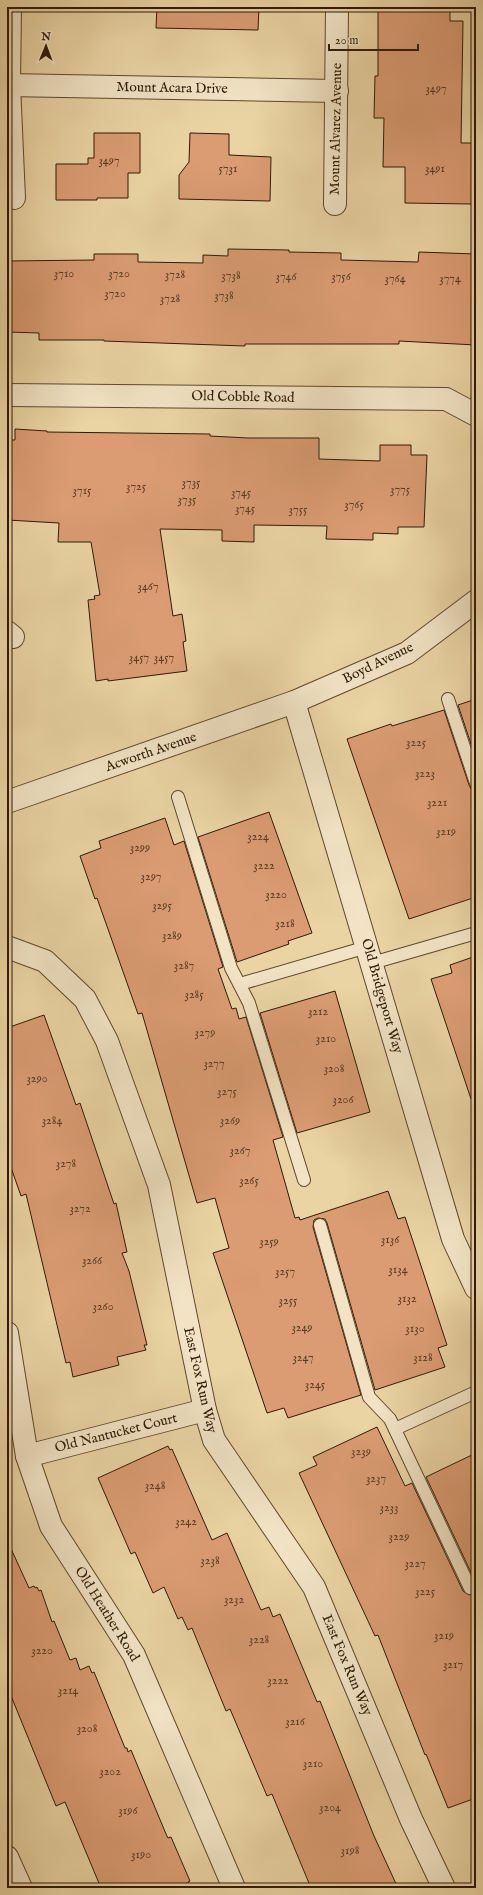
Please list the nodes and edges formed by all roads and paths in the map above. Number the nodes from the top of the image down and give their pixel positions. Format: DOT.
graph roads {
  1 [pos="10,7"];
  2 [pos="337,7"];
  3 [pos="8,85"];
  4 [pos="337,91"];
  5 [pos="14,198"];
  6 [pos="335,204"];
  7 [pos="7,395"];
  8 [pos="476,415"];
  9 [pos="476,601"];
  10 [pos="448,699"];
  11 [pos="294,702"];
  12 [pos="476,783"];
  13 [pos="178,797"];
  14 [pos="7,802"];
  15 [pos="476,933"];
  16 [pos="7,947"];
  17 [pos="369,955"];
  18 [pos="240,984"];
  19 [pos="304,1180"];
  20 [pos="320,1225"];
  21 [pos="476,1288"];
  22 [pos="7,1333"];
  23 [pos="476,1392"];
  24 [pos="205,1410"];
  25 [pos="395,1429"];
  26 [pos="27,1456"];
  27 [pos="470,1588"];
  28 [pos="7,1857"];
  29 [pos="20,1888"];
  30 [pos="234,1888"];
  31 [pos="444,1888"];
  1 -- 3 [label="street"];
  2 -- 4 [label="street, Mount Alvarez Avenue"];
  3 -- 4 [label="street, Mount Acara Drive"];
  3 -- 5 [label="street"];
  4 -- 6 [label="street, Mount Alvarez Avenue"];
  7 -- 8 [label="street, Old Cobble Road"];
  9 -- 11 [label="street, Boyd Avenue"];
  10 -- 12 [label="lane"];
  11 -- 14 [label="street, Acworth Avenue"];
  11 -- 17 [label="street, Old Bridgeport Way"];
  13 -- 18 [label="lane"];
  15 -- 17 [label="lane"];
  16 -- 24 [label="street, East Fox Run Way"];
  17 -- 18 [label="lane"];
  17 -- 21 [label="street, Old Bridgeport Way"];
  18 -- 19 [label="lane"];
  20 -- 25 [label="lane"];
  22 -- 26 [label="street, Old Heather Road"];
  23 -- 25 [label="lane"];
  24 -- 26 [label="street, Old Nantucket Court"];
  24 -- 31 [label="street, East Fox Run Way"];
  25 -- 27 [label="lane"];
  26 -- 30 [label="street, Old Heather Road"];
  28 -- 29 [label="street"];
}
